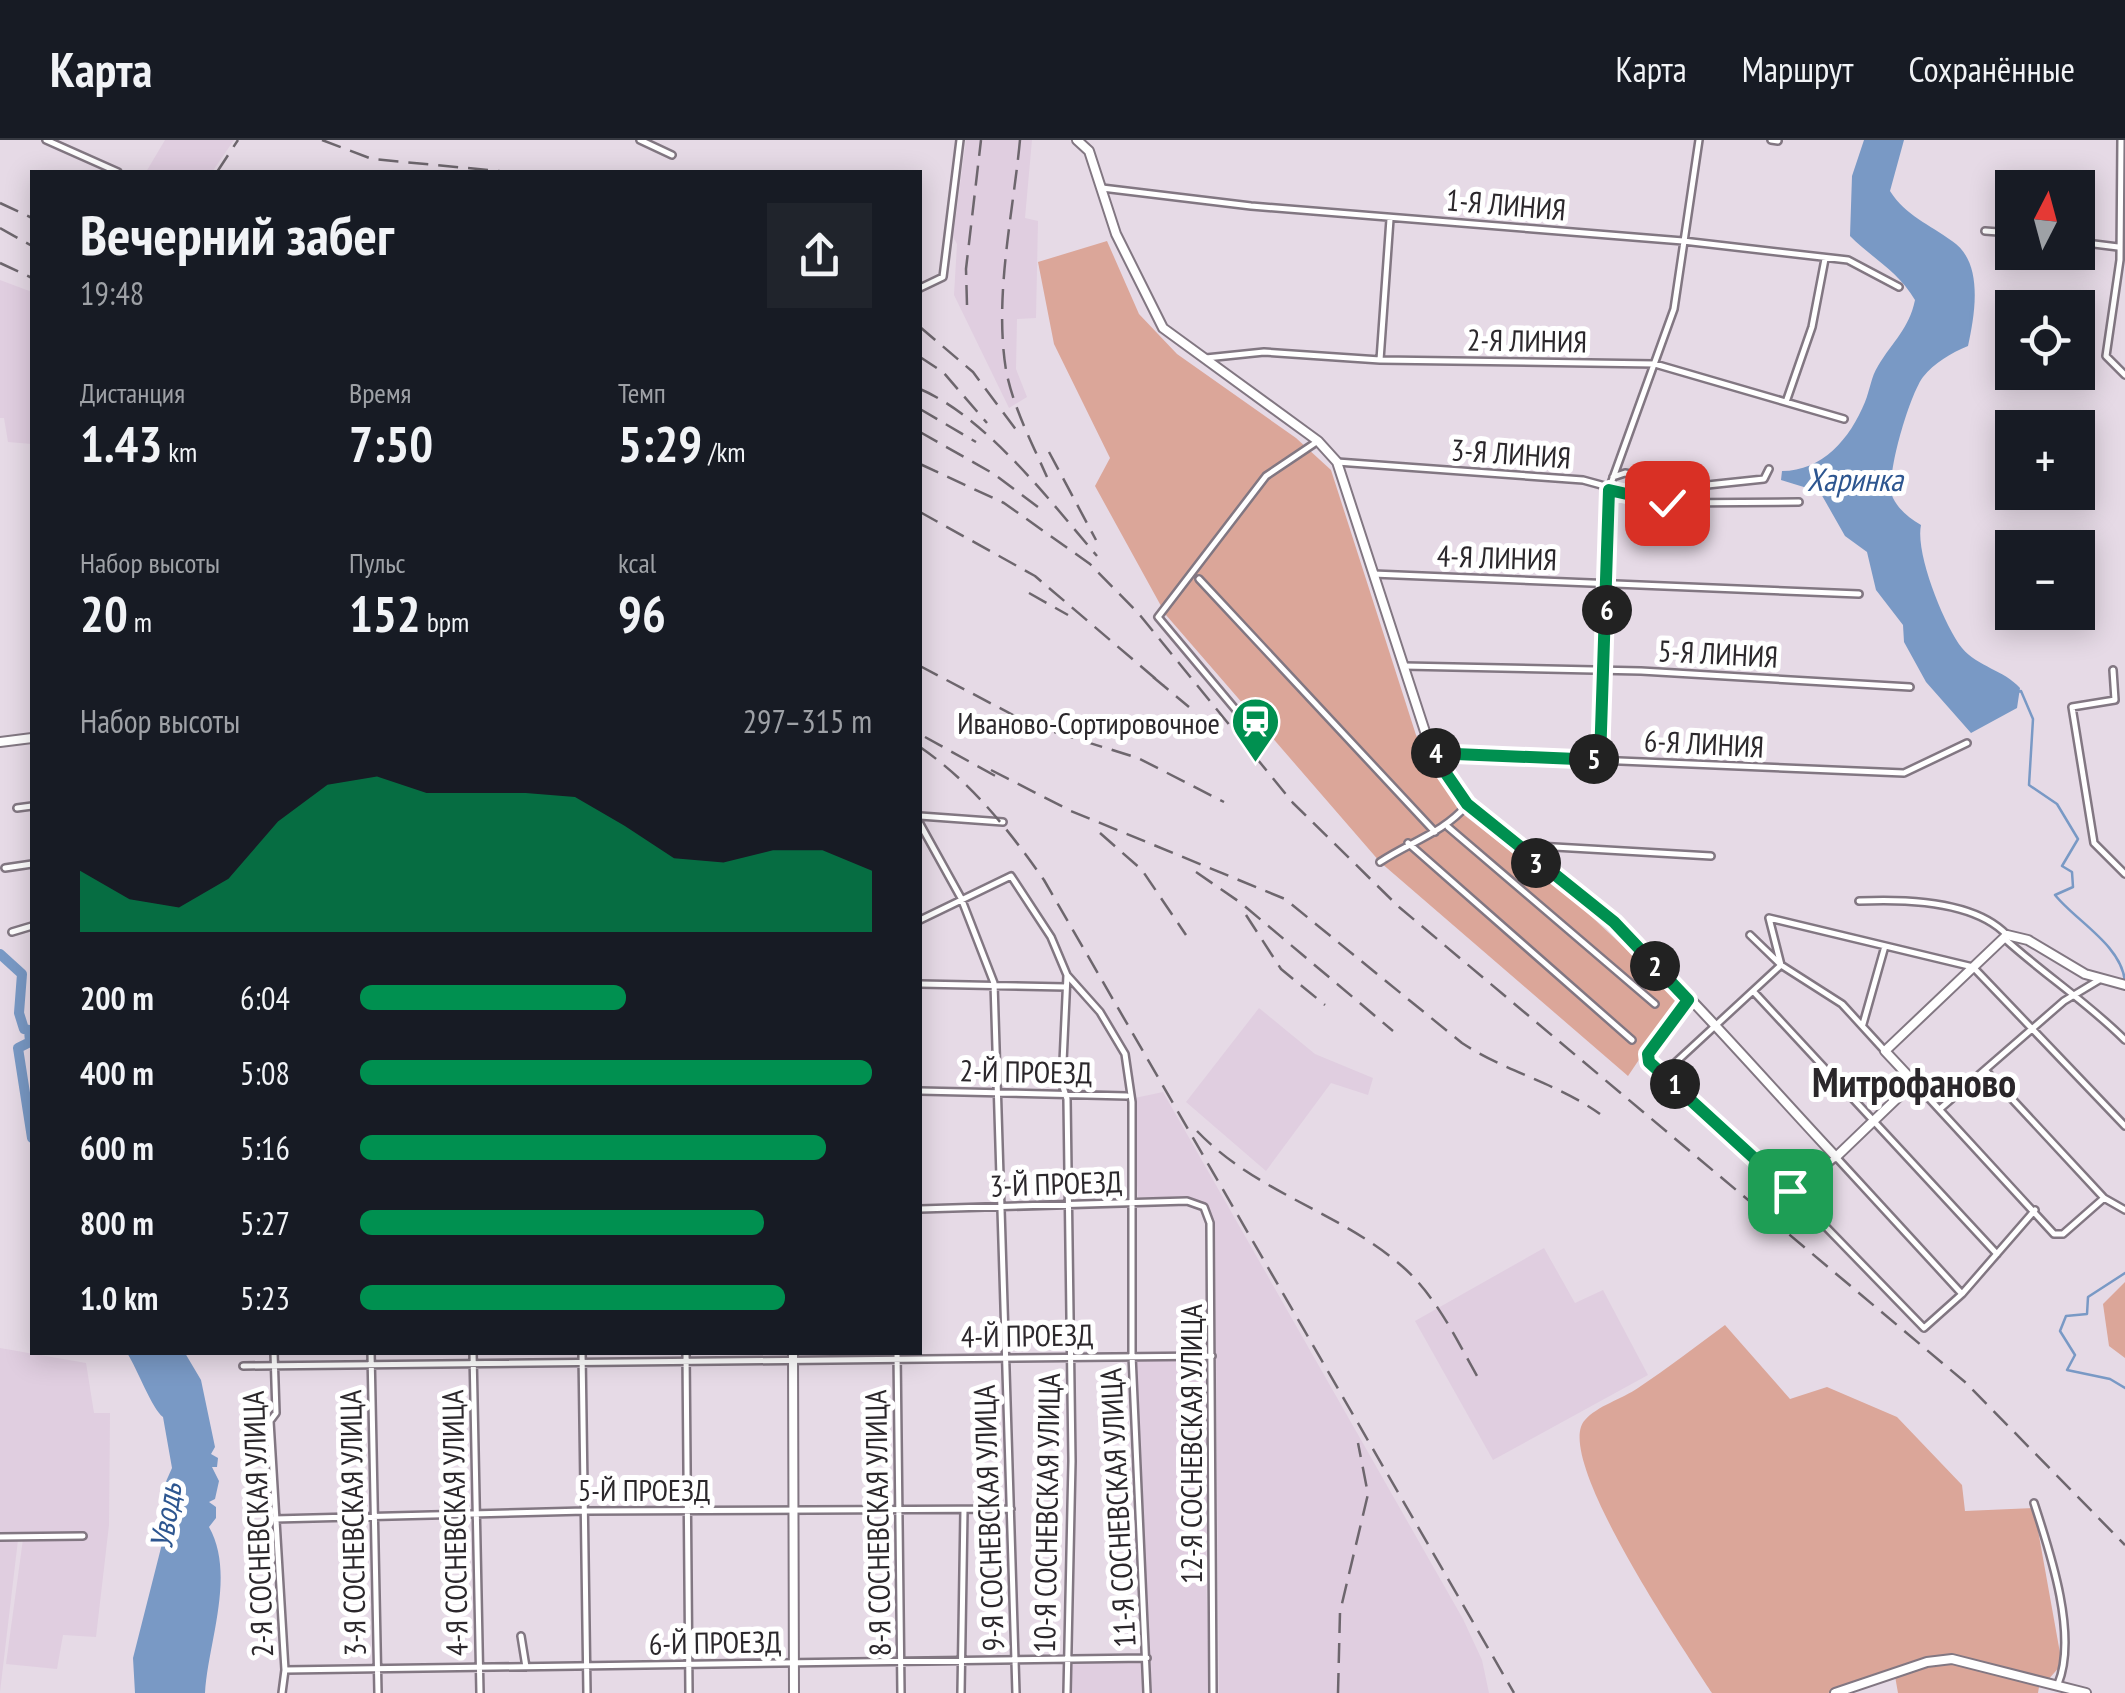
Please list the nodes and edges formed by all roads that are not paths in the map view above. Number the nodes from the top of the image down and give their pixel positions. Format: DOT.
graph roads {
  1 [pos="46,140"];
  2 [pos="640,140"];
  3 [pos="960,140"];
  4 [pos="1077,140"];
  5 [pos="1698,140"];
  6 [pos="2121,140"];
  7 [pos="672,155"];
  8 [pos="114,170"];
  9 [pos="1102,188"];
  10 [pos="1390,218"];
  11 [pos="1986,231"];
  12 [pos="1995,232"];
  13 [pos="1683,241"];
  14 [pos="2095,244"];
  15 [pos="2118,247"];
  16 [pos="1825,259"];
  17 [pos="1899,286"];
  18 [pos="922,287"];
  19 [pos="1204,360"];
  20 [pos="1380,360"];
  21 [pos="1655,364"];
  22 [pos="2125,375"];
  23 [pos="1786,402"];
  24 [pos="1844,419"];
  25 [pos="1318,441"];
  26 [pos="1337,462"];
  27 [pos="1769,469"];
  28 [pos="1613,478"];
  29 [pos="1609,490"];
  30 [pos="1799,502"];
  31 [pos="1374,574"];
  32 [pos="1199,579"];
  33 [pos="1609,584"];
  34 [pos="1860,594"];
  35 [pos="1404,666"];
  36 [pos="1603,670"];
  37 [pos="2113,670"];
  38 [pos="1910,687"];
  39 [pos="1246,722"];
  40 [pos="30,738"];
  41 [pos="0,742"];
  42 [pos="1967,744"];
  43 [pos="1432,753"];
  44 [pos="1600,760"];
  45 [pos="1467,804"];
  46 [pos="30,806"];
  47 [pos="16,808"];
  48 [pos="1004,822"];
  49 [pos="922,823"];
  50 [pos="922,827"];
  51 [pos="1448,827"];
  52 [pos="1436,832"];
  53 [pos="1408,843"];
  54 [pos="1511,844"];
  55 [pos="1711,856"];
  56 [pos="1380,862"];
  57 [pos="30,864"];
  58 [pos="5,868"];
  59 [pos="2125,874"];
  60 [pos="961,898"];
  61 [pos="1859,901"];
  62 [pos="922,919"];
  63 [pos="30,927"];
  64 [pos="12,932"];
  65 [pos="1750,936"];
  66 [pos="2006,937"];
  67 [pos="1884,946"];
  68 [pos="1781,965"];
  69 [pos="1973,966"];
  70 [pos="1067,975"];
  71 [pos="2099,980"];
  72 [pos="994,983"];
  73 [pos="922,984"];
  74 [pos="2125,986"];
  75 [pos="1066,987"];
  76 [pos="1753,991"];
  77 [pos="2074,992"];
  78 [pos="1688,1000"];
  79 [pos="1655,1004"];
  80 [pos="1863,1024"];
  81 [pos="1714,1028"];
  82 [pos="2032,1030"];
  83 [pos="1632,1040"];
  84 [pos="2125,1040"];
  85 [pos="1885,1051"];
  86 [pos="1986,1071"];
  87 [pos="1669,1077"];
  88 [pos="1914,1082"];
  89 [pos="922,1091"];
  90 [pos="996,1091"];
  91 [pos="1065,1094"];
  92 [pos="1129,1096"];
  93 [pos="1940,1108"];
  94 [pos="1874,1119"];
  95 [pos="2125,1126"];
  96 [pos="1836,1157"];
  97 [pos="1792,1193"];
  98 [pos="2104,1198"];
  99 [pos="1129,1202"];
  100 [pos="1067,1203"];
  101 [pos="1194,1203"];
  102 [pos="922,1209"];
  103 [pos="1003,1209"];
  104 [pos="2035,1210"];
  105 [pos="2125,1210"];
  106 [pos="1997,1254"];
  107 [pos="1962,1294"];
  108 [pos="274,1355"];
  109 [pos="305,1355"];
  110 [pos="371,1355"];
  111 [pos="473,1355"];
  112 [pos="582,1355"];
  113 [pos="1132,1355"];
  114 [pos="686,1356"];
  115 [pos="793,1356"];
  116 [pos="897,1356"];
  117 [pos="1212,1356"];
  118 [pos="1006,1357"];
  119 [pos="1070,1357"];
  120 [pos="473,1361"];
  121 [pos="582,1362"];
  122 [pos="274,1365"];
  123 [pos="244,1366"];
  124 [pos="306,1366"];
  125 [pos="371,1366"];
  126 [pos="2034,1503"];
  127 [pos="1013,1509"];
  128 [pos="964,1510"];
  129 [pos="586,1511"];
  130 [pos="688,1512"];
  131 [pos="793,1512"];
  132 [pos="900,1512"];
  133 [pos="477,1514"];
  134 [pos="374,1516"];
  135 [pos="274,1519"];
  136 [pos="83,1536"];
  137 [pos="0,1537"];
  138 [pos="521,1636"];
  139 [pos="1146,1658"];
  140 [pos="1067,1659"];
  141 [pos="901,1660"];
  142 [pos="961,1661"];
  143 [pos="1015,1661"];
  144 [pos="794,1662"];
  145 [pos="688,1665"];
  146 [pos="588,1667"];
  147 [pos="480,1668"];
  148 [pos="526,1668"];
  149 [pos="285,1670"];
  150 [pos="377,1670"];
  151 [pos="2058,1684"];
  152 [pos="282,1693"];
  153 [pos="378,1693"];
  154 [pos="480,1693"];
  155 [pos="587,1693"];
  156 [pos="690,1693"];
  157 [pos="794,1693"];
  158 [pos="902,1693"];
  159 [pos="961,1693"];
  160 [pos="1016,1693"];
  161 [pos="1068,1693"];
  162 [pos="1147,1693"];
  163 [pos="1213,1693"];
  164 [pos="1835,1693"];
  165 [pos="2086,1693"];
  1 -- 8 [label="street"];
  2 -- 7 [label="street"];
  3 -- 18 [label="street"];
  4 -- 9 [label="street"];
  5 -- 13 [label="street"];
  6 -- 15 [label="street"];
  9 -- 10 [label="street, 1-Я ЛИНИЯ"];
  9 -- 19 [label="street"];
  10 -- 13 [label="street, 1-Я ЛИНИЯ"];
  10 -- 20 [label="street"];
  11 -- 12 [label="street"];
  13 -- 16 [label="street, 1-Я ЛИНИЯ"];
  13 -- 21 [label="street"];
  14 -- 15 [label="street"];
  15 -- 22 [label="street"];
  16 -- 17 [label="street, 1-Я ЛИНИЯ"];
  16 -- 23 [label="street"];
  19 -- 20 [label="street, 2-Я ЛИНИЯ"];
  19 -- 25 [label="street"];
  20 -- 21 [label="street, 2-Я ЛИНИЯ"];
  21 -- 23 [label="street, 2-Я ЛИНИЯ"];
  21 -- 28 [label="street"];
  23 -- 24 [label="street, 2-Я ЛИНИЯ"];
  25 -- 26 [label="street"];
  25 -- 39 [label="street"];
  26 -- 29 [label="street, 3-Я ЛИНИЯ"];
  26 -- 31 [label="street"];
  27 -- 28 [label="street"];
  28 -- 29 [label="street"];
  29 -- 30 [label="street, 3-Я ЛИНИЯ"];
  29 -- 33 [label="street"];
  31 -- 33 [label="street, 4-Я ЛИНИЯ"];
  31 -- 35 [label="street"];
  32 -- 52 [label="street"];
  33 -- 34 [label="street, 4-Я ЛИНИЯ"];
  33 -- 36 [label="street"];
  35 -- 36 [label="street, 5-Я ЛИНИЯ"];
  35 -- 43 [label="street"];
  36 -- 38 [label="street, 5-Я ЛИНИЯ"];
  36 -- 44 [label="street"];
  37 -- 59 [label="street"];
  40 -- 41 [label="street"];
  42 -- 44 [label="street, 6-Я ЛИНИЯ"];
  43 -- 44 [label="street, 6-Я ЛИНИЯ"];
  43 -- 45 [label="street"];
  45 -- 51 [label="street"];
  45 -- 54 [label="street"];
  46 -- 47 [label="street"];
  48 -- 49 [label="street"];
  50 -- 60 [label="street"];
  51 -- 52 [label="street"];
  51 -- 79 [label="street"];
  52 -- 53 [label="street"];
  53 -- 56 [label="street"];
  53 -- 83 [label="street"];
  54 -- 55 [label="street"];
  54 -- 78 [label="street"];
  57 -- 58 [label="street"];
  60 -- 62 [label="street"];
  60 -- 70 [label="street, 11-Я СОСНЕВСКАЯ УЛИЦА"];
  60 -- 72 [label="street"];
  61 -- 66 [label="street"];
  63 -- 64 [label="street"];
  65 -- 68 [label="street"];
  66 -- 69 [label="street"];
  66 -- 71 [label="street"];
  66 -- 77 [label="street"];
  67 -- 68 [label="street"];
  67 -- 69 [label="street"];
  67 -- 80 [label="street"];
  68 -- 76 [label="street"];
  68 -- 80 [label="street"];
  69 -- 82 [label="street"];
  69 -- 85 [label="street"];
  70 -- 75 [label="street, 10-Я СОСНЕВСКАЯ УЛИЦА"];
  70 -- 92 [label="street, 11-Я СОСНЕВСКАЯ УЛИЦА"];
  71 -- 74 [label="street"];
  71 -- 77 [label="street"];
  72 -- 73 [label="street"];
  72 -- 75 [label="street"];
  72 -- 90 [label="street, 9-Я СОСНЕВСКАЯ УЛИЦА"];
  75 -- 91 [label="street, 10-Я СОСНЕВСКАЯ УЛИЦА"];
  76 -- 81 [label="street"];
  76 -- 94 [label="street"];
  77 -- 82 [label="street"];
  77 -- 84 [label="street"];
  78 -- 81 [label="street"];
  78 -- 87 [label="street"];
  80 -- 85 [label="street"];
  81 -- 87 [label="street"];
  81 -- 96 [label="street"];
  82 -- 86 [label="street"];
  82 -- 95 [label="street"];
  85 -- 88 [label="street"];
  86 -- 93 [label="street"];
  86 -- 98 [label="street"];
  87 -- 97 [label="street"];
  88 -- 93 [label="street"];
  88 -- 94 [label="street"];
  89 -- 90 [label="street, 2-Й ПРОЕЗД"];
  90 -- 91 [label="street, 2-Й ПРОЕЗД"];
  90 -- 103 [label="street, 9-Я СОСНЕВСКАЯ УЛИЦА"];
  91 -- 92 [label="street, 2-Й ПРОЕЗД"];
  91 -- 100 [label="street, 10-Я СОСНЕВСКАЯ УЛИЦА"];
  92 -- 99 [label="street, 11-Я СОСНЕВСКАЯ УЛИЦА"];
  93 -- 104 [label="street"];
  94 -- 96 [label="street"];
  94 -- 106 [label="street"];
  96 -- 97 [label="street"];
  96 -- 107 [label="street"];
  97 -- 107 [label="street"];
  98 -- 104 [label="street"];
  98 -- 105 [label="street"];
  99 -- 100 [label="street, 3-Й ПРОЕЗД"];
  99 -- 101 [label="street, 3-Й ПРОЕЗД"];
  99 -- 113 [label="street, 11-Я СОСНЕВСКАЯ УЛИЦА"];
  100 -- 103 [label="street, 3-Й ПРОЕЗД"];
  100 -- 119 [label="street, 10-Я СОСНЕВСКАЯ УЛИЦА"];
  101 -- 117 [label="street, 12-Я СОСНЕВСКАЯ УЛИЦА"];
  102 -- 103 [label="street, 3-Й ПРОЕЗД"];
  103 -- 118 [label="street, 9-Я СОСНЕВСКАЯ УЛИЦА"];
  104 -- 106 [label="street"];
  106 -- 107 [label="street"];
  108 -- 122 [label="street, 2-Я СОСНЕВСКАЯ УЛИЦА"];
  109 -- 124 [label="street, 2-Я СОСНЕВСКАЯ УЛИЦА"];
  110 -- 125 [label="street, 3-Я СОСНЕВСКАЯ УЛИЦА"];
  111 -- 120 [label="street, 4-Я СОСНЕВСКАЯ УЛИЦА"];
  112 -- 121 [label="street"];
  113 -- 117 [label="street, 4-Й ПРОЕЗД"];
  113 -- 119 [label="street, 4-Й ПРОЕЗД"];
  113 -- 139 [label="street, 11-Я СОСНЕВСКАЯ УЛИЦА"];
  114 -- 115 [label="street, 4-Й ПРОЕЗД"];
  114 -- 121 [label="street, 4-Й ПРОЕЗД"];
  114 -- 130 [label="street"];
  115 -- 116 [label="street, 4-Й ПРОЕЗД"];
  115 -- 131 [label="street"];
  116 -- 118 [label="street, 4-Й ПРОЕЗД"];
  116 -- 132 [label="street, 8-Я СОСНЕВСКАЯ УЛИЦА"];
  117 -- 163 [label="street, 12-Я СОСНЕВСКАЯ УЛИЦА"];
  118 -- 119 [label="street, 4-Й ПРОЕЗД"];
  118 -- 127 [label="street, 9-Я СОСНЕВСКАЯ УЛИЦА"];
  119 -- 140 [label="street, 10-Я СОСНЕВСКАЯ УЛИЦА"];
  120 -- 121 [label="street, 4-Й ПРОЕЗД"];
  120 -- 125 [label="street, 4-Й ПРОЕЗД"];
  120 -- 133 [label="street, 4-Я СОСНЕВСКАЯ УЛИЦА"];
  121 -- 129 [label="street"];
  122 -- 123 [label="street, 4-Й ПРОЕЗД"];
  122 -- 124 [label="street, 4-Й ПРОЕЗД"];
  122 -- 135 [label="street, 2-Я СОСНЕВСКАЯ УЛИЦА"];
  124 -- 125 [label="street, 4-Й ПРОЕЗД"];
  125 -- 134 [label="street, 3-Я СОСНЕВСКАЯ УЛИЦА"];
  126 -- 151 [label="street"];
  127 -- 128 [label="street, 5-Й ПРОЕЗД"];
  127 -- 143 [label="street, 9-Я СОСНЕВСКАЯ УЛИЦА"];
  128 -- 132 [label="street, 5-Й ПРОЕЗД"];
  128 -- 142 [label="street"];
  129 -- 130 [label="street, 5-Й ПРОЕЗД"];
  129 -- 133 [label="street, 5-Й ПРОЕЗД"];
  129 -- 146 [label="street"];
  130 -- 131 [label="street, 5-Й ПРОЕЗД"];
  130 -- 145 [label="street"];
  131 -- 132 [label="street, 5-Й ПРОЕЗД"];
  131 -- 144 [label="street"];
  132 -- 141 [label="street, 8-Я СОСНЕВСКАЯ УЛИЦА"];
  133 -- 134 [label="street, 5-Й ПРОЕЗД"];
  133 -- 147 [label="street, 4-Я СОСНЕВСКАЯ УЛИЦА"];
  134 -- 135 [label="street, 5-Й ПРОЕЗД"];
  134 -- 150 [label="street, 3-Я СОСНЕВСКАЯ УЛИЦА"];
  135 -- 149 [label="street, 2-Я СОСНЕВСКАЯ УЛИЦА"];
  136 -- 137 [label="street"];
  138 -- 148 [label="street"];
  139 -- 140 [label="street, 6-Й ПРОЕЗД"];
  139 -- 162 [label="street, 11-Я СОСНЕВСКАЯ УЛИЦА"];
  140 -- 143 [label="street, 6-Й ПРОЕЗД"];
  140 -- 161 [label="street, 10-Я СОСНЕВСКАЯ УЛИЦА"];
  141 -- 142 [label="street, 6-Й ПРОЕЗД"];
  141 -- 144 [label="street, 6-Й ПРОЕЗД"];
  141 -- 158 [label="street, 8-Я СОСНЕВСКАЯ УЛИЦА"];
  142 -- 143 [label="street, 6-Й ПРОЕЗД"];
  142 -- 159 [label="street"];
  143 -- 160 [label="street, 9-Я СОСНЕВСКАЯ УЛИЦА"];
  144 -- 145 [label="street, 6-Й ПРОЕЗД"];
  144 -- 157 [label="street"];
  145 -- 146 [label="street, 6-Й ПРОЕЗД"];
  145 -- 156 [label="street"];
  146 -- 148 [label="street, 6-Й ПРОЕЗД"];
  146 -- 155 [label="street"];
  147 -- 148 [label="street, 6-Й ПРОЕЗД"];
  147 -- 150 [label="street, 6-Й ПРОЕЗД"];
  147 -- 154 [label="street, 4-Я СОСНЕВСКАЯ УЛИЦА"];
  149 -- 150 [label="street, 6-Й ПРОЕЗД"];
  149 -- 152 [label="street, 2-Я СОСНЕВСКАЯ УЛИЦА"];
  150 -- 153 [label="street, 3-Я СОСНЕВСКАЯ УЛИЦА"];
  151 -- 164 [label="street"];
  151 -- 165 [label="street"];
}
